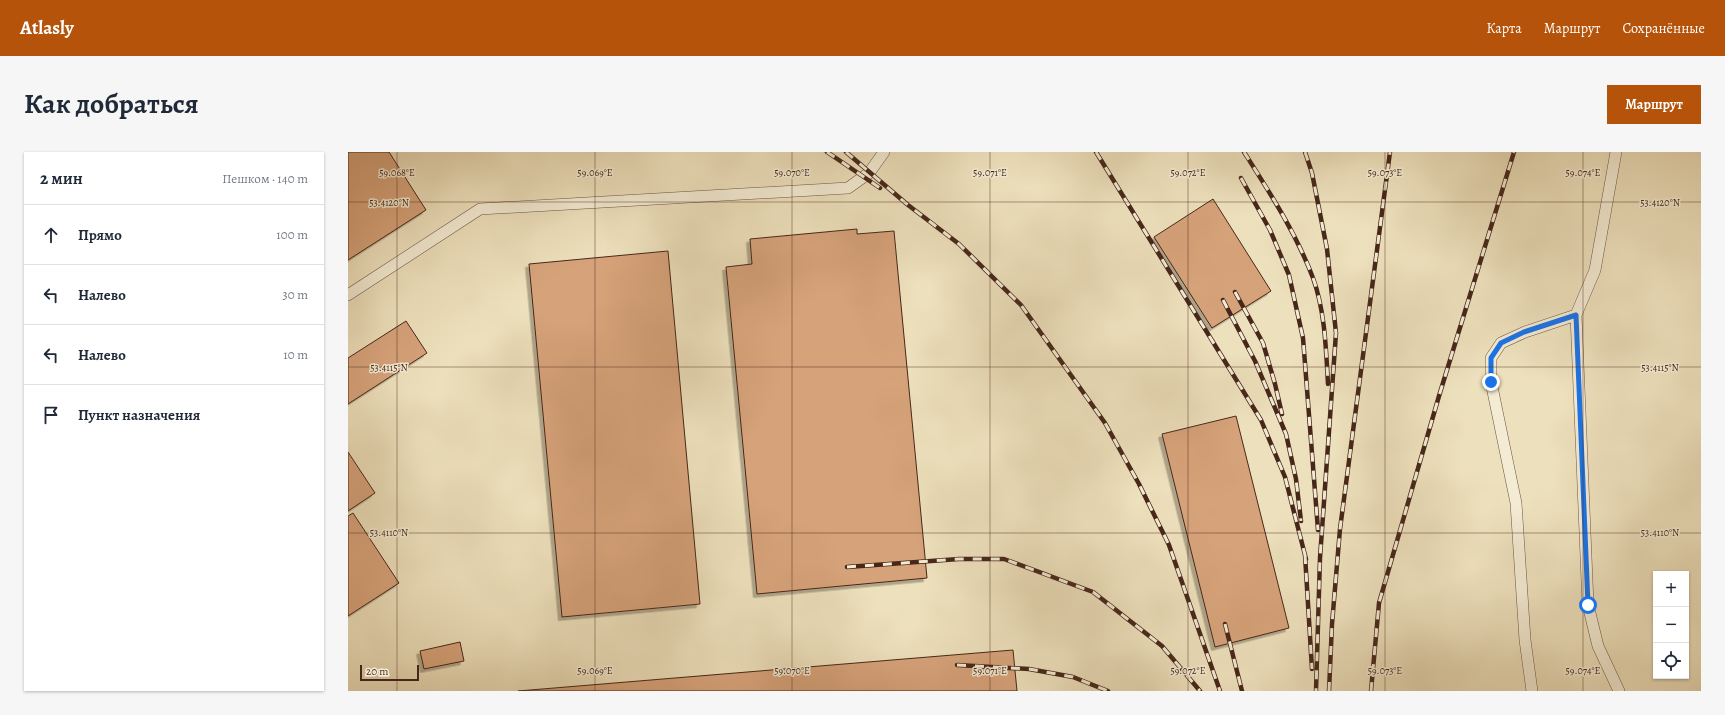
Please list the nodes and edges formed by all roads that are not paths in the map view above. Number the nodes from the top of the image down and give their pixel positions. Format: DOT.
graph roads {
  1 [pos="884,152"];
  2 [pos="1616,152"];
  3 [pos="348,296"];
  4 [pos="1576,315"];
  5 [pos="1532,691"];
  6 [pos="1618,691"];
  1 -- 3 [label="lane"];
  2 -- 4 [label="lane"];
  4 -- 5 [label="lane"];
  4 -- 6 [label="lane"];
}
